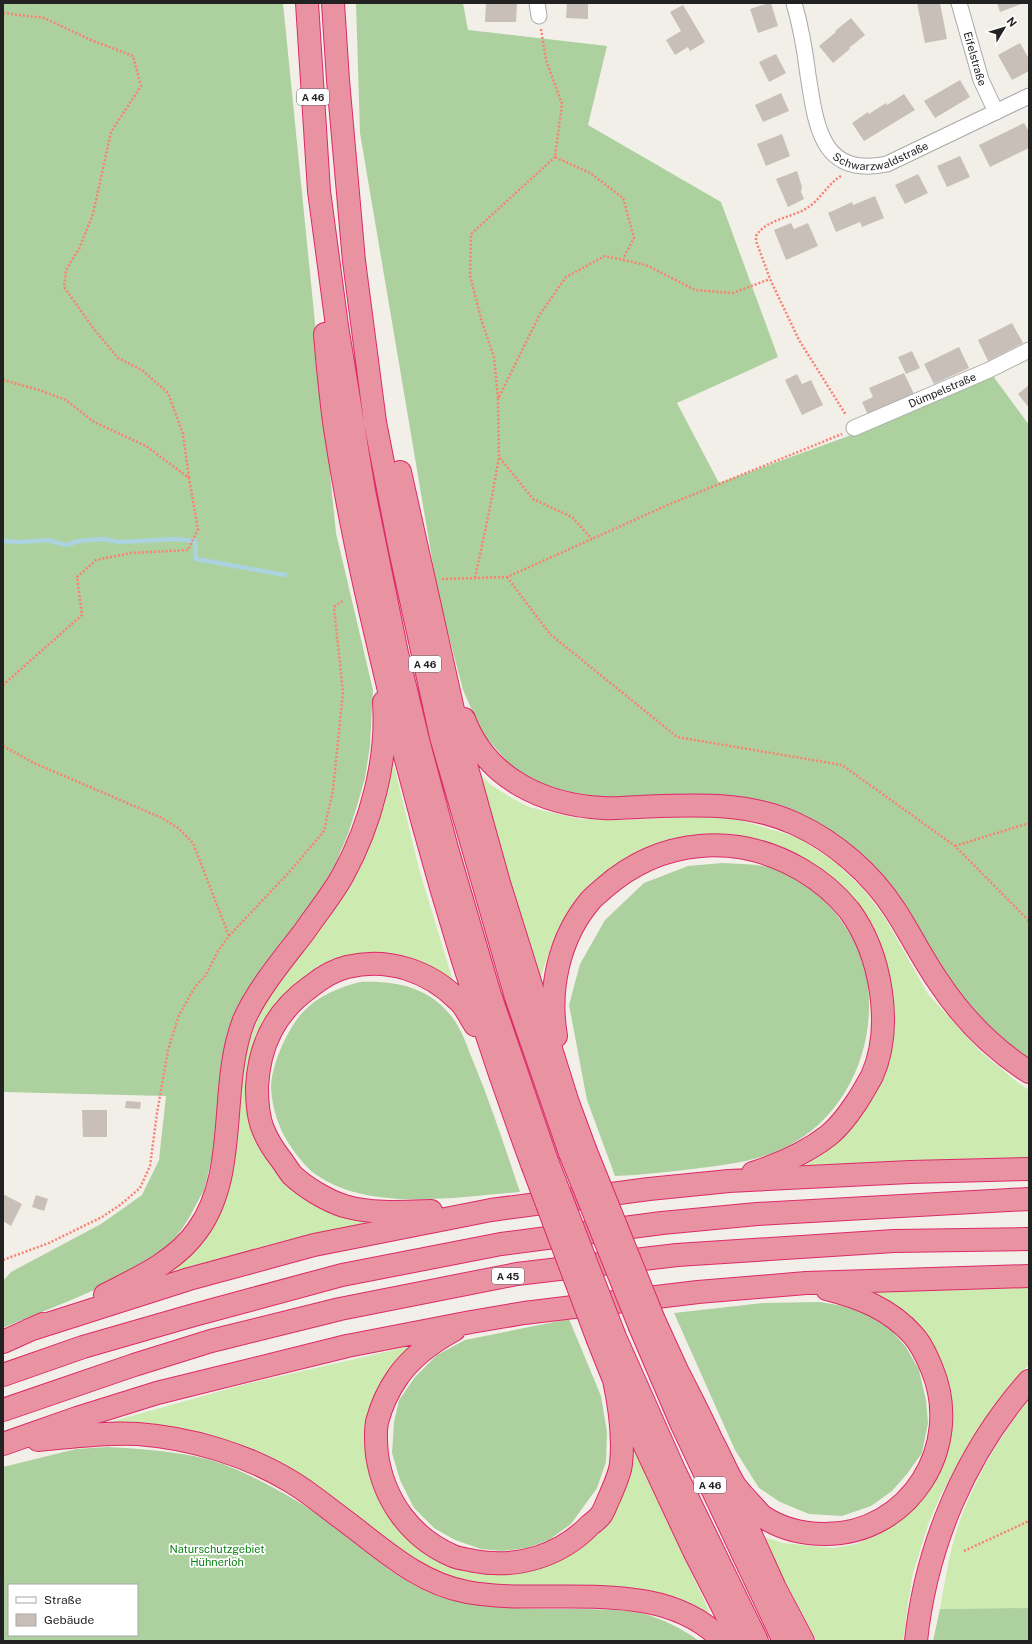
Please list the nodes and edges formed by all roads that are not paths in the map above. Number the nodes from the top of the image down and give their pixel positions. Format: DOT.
graph roads {
  1 [pos="307,3"];
  2 [pos="333,3"];
  3 [pos="794,3"];
  4 [pos="959,3"];
  5 [pos="1029,96"];
  6 [pos="996,112"];
  7 [pos="347,160"];
  8 [pos="319,191"];
  9 [pos="1029,350"];
  10 [pos="854,428"];
  11 [pos="430,609"];
  12 [pos="380,657"];
  13 [pos="1029,1072"];
  14 [pos="508,1099"];
  15 [pos="568,1103"];
  16 [pos="578,1151"];
  17 [pos="539,1163"];
  18 [pos="1029,1169"];
  19 [pos="729,1181"];
  20 [pos="1029,1199"];
  21 [pos="490,1210"];
  22 [pos="1029,1239"];
  23 [pos="1029,1276"];
  24 [pos="806,1283"];
  25 [pos="471,1322"];
  26 [pos="647,1324"];
  27 [pos="29,1330"];
  28 [pos="607,1338"];
  29 [pos="3,1342"];
  30 [pos="3,1375"];
  31 [pos="680,1376"];
  32 [pos="614,1380"];
  33 [pos="1029,1382"];
  34 [pos="3,1410"];
  35 [pos="3,1444"];
  36 [pos="723,1641"];
  37 [pos="740,1641"];
  38 [pos="757,1641"];
  39 [pos="784,1641"];
  40 [pos="803,1641"];
  41 [pos="916,1641"];
  1 -- 8 [label="highway, A 46"];
  2 -- 7 [label="highway, A 46"];
  3 -- 6 [label="street, Schwarzwaldstraße"];
  4 -- 6 [label="street, Eifelstraße"];
  5 -- 6 [label="street, Schwarzwaldstraße"];
  7 -- 11 [label="highway"];
  7 -- 16 [label="highway, A 46"];
  8 -- 12 [label="highway"];
  8 -- 17 [label="highway, A 46"];
  9 -- 10 [label="street, Dümpelstraße"];
  11 -- 13 [label="highway"];
  11 -- 15 [label="highway"];
  12 -- 14 [label="highway"];
  12 -- 27 [label="highway"];
  14 -- 17 [label="highway"];
  14 -- 21 [label="highway"];
  15 -- 16 [label="highway"];
  15 -- 19 [label="highway"];
  16 -- 26 [label="highway, A 46, bridge"];
  17 -- 28 [label="highway, A 46, bridge"];
  18 -- 19 [label="highway"];
  19 -- 21 [label="highway"];
  20 -- 30 [label="highway"];
  21 -- 27 [label="highway"];
  22 -- 34 [label="highway, A 45"];
  23 -- 24 [label="highway"];
  24 -- 25 [label="highway"];
  24 -- 31 [label="highway"];
  25 -- 32 [label="highway"];
  25 -- 35 [label="highway"];
  26 -- 31 [label="highway"];
  26 -- 39 [label="highway, A 46"];
  27 -- 29 [label="highway"];
  28 -- 32 [label="highway"];
  28 -- 38 [label="highway, A 46"];
  31 -- 40 [label="highway"];
  32 -- 37 [label="highway"];
  33 -- 41 [label="highway"];
  35 -- 36 [label="highway"];
}
